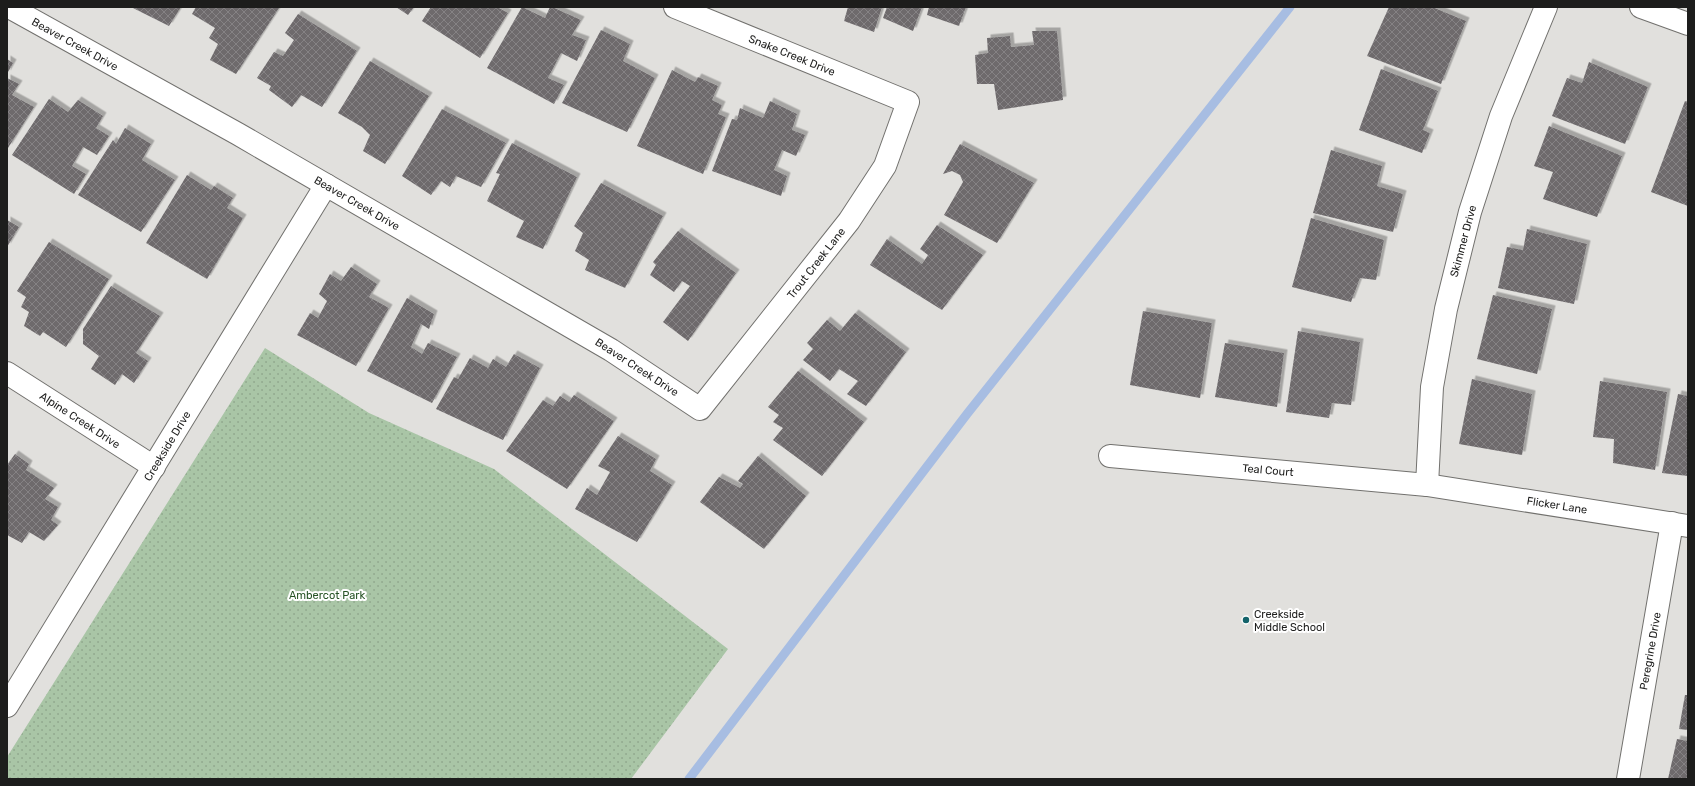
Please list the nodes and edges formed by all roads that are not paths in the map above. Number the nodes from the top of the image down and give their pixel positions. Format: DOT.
graph roads {
  1 [pos="9,7"];
  2 [pos="675,7"];
  3 [pos="1546,7"];
  4 [pos="1641,7"];
  5 [pos="1688,24"];
  6 [pos="908,102"];
  7 [pos="326,185"];
  8 [pos="7,373"];
  9 [pos="700,409"];
  10 [pos="1110,456"];
  11 [pos="154,467"];
  12 [pos="1427,485"];
  13 [pos="1680,525"];
  14 [pos="7,706"];
  15 [pos="1628,779"];
  1 -- 7 [label="street, Beaver Creek Drive"];
  2 -- 6 [label="street, Snake Creek Drive"];
  3 -- 12 [label="street, Skimmer Drive"];
  4 -- 5 [label="street"];
  6 -- 9 [label="street, Trout Creek Lane"];
  7 -- 9 [label="street, Beaver Creek Drive"];
  7 -- 11 [label="street, Creekside Drive"];
  8 -- 11 [label="street, Alpine Creek Drive"];
  10 -- 12 [label="street, Teal Court"];
  11 -- 14 [label="street, Creekside Drive"];
  12 -- 13 [label="street, Flicker Lane"];
  13 -- 15 [label="street, Peregrine Drive"];
}
